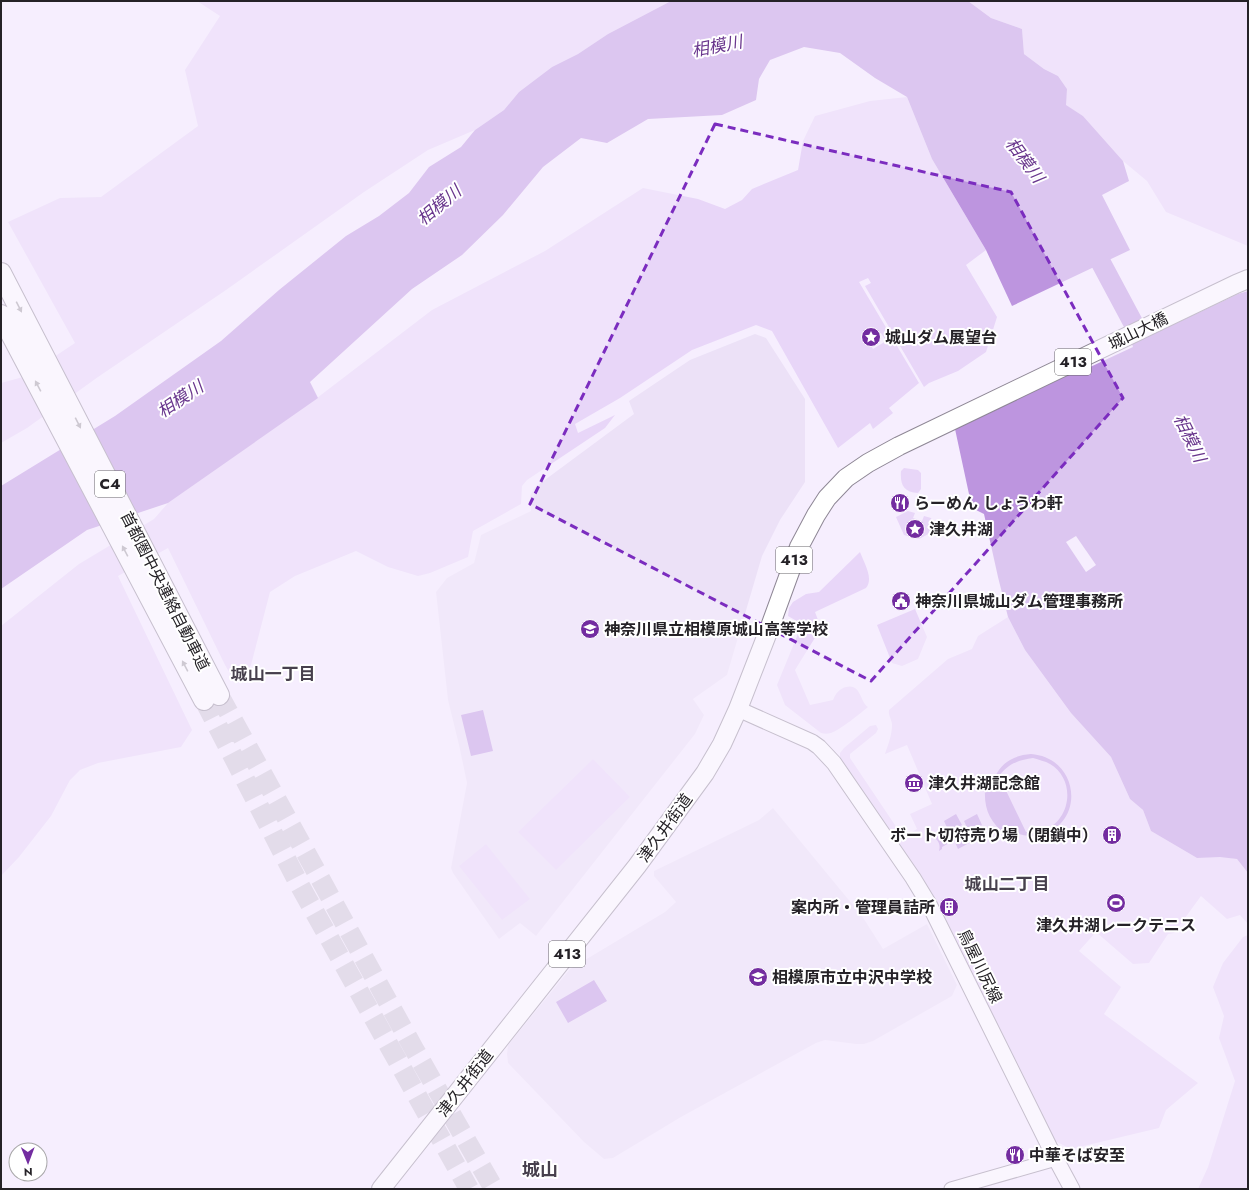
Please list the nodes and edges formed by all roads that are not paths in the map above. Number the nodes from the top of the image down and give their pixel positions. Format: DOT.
graph roads {
  1 [pos="1,273"];
  2 [pos="1248,279"];
  3 [pos="1,315"];
  4 [pos="899,446"];
  5 [pos="738,709"];
  6 [pos="1056,1159"];
  7 [pos="381,1189"];
  8 [pos="951,1189"];
  9 [pos="1072,1189"];
  1 -- 3 [label="highway, 首都圏中央連絡自動車道 / C4, one-way"];
  2 -- 4 [label="highway, 城山大橋 / 413"];
  4 -- 5 [label="highway, 津久井街道 / 413"];
  5 -- 6 [label="main road, 鳥屋川尻線"];
  5 -- 7 [label="highway, 津久井街道 / 413"];
  6 -- 8 [label="street"];
  6 -- 9 [label="main road, 鳥屋川尻線"];
}
